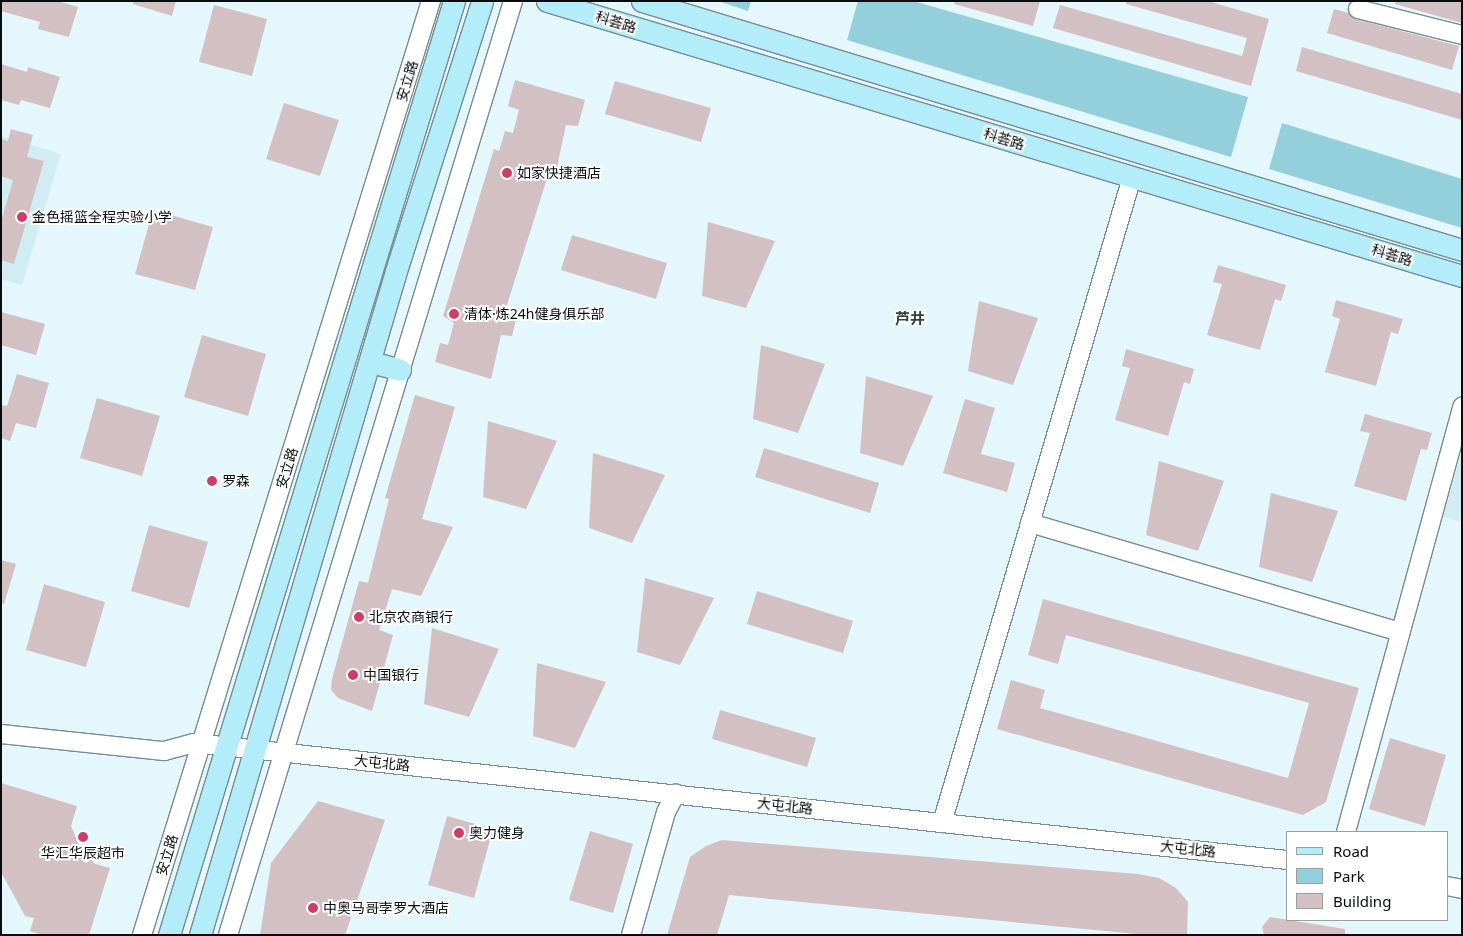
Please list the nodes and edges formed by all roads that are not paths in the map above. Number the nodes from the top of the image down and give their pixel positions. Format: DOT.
graph roads {
  1 [pos="431,1"];
  2 [pos="454,1"];
  3 [pos="482,1"];
  4 [pos="513,1"];
  5 [pos="547,1"];
  6 [pos="642,1"];
  7 [pos="1358,9"];
  8 [pos="1462,35"];
  9 [pos="1132,177"];
  10 [pos="1462,250"];
  11 [pos="1462,276"];
  12 [pos="371,362"];
  13 [pos="400,370"];
  14 [pos="1462,408"];
  15 [pos="1030,524"];
  16 [pos="1400,632"];
  17 [pos="1,734"];
  18 [pos="202,744"];
  19 [pos="226,746"];
  20 [pos="257,750"];
  21 [pos="283,753"];
  22 [pos="676,793"];
  23 [pos="942,823"];
  24 [pos="1346,831"];
  25 [pos="1286,860"];
  26 [pos="1448,886"];
  27 [pos="1462,889"];
  28 [pos="142,935"];
  29 [pos="169,935"];
  30 [pos="200,935"];
  31 [pos="228,935"];
  32 [pos="631,935"];
  33 [pos="641,935"];
  1 -- 18 [label="street, 安立路"];
  2 -- 19 [label="main road, 安立路"];
  3 -- 12 [label="main road"];
  4 -- 13 [label="street"];
  5 -- 9 [label="main road, 科荟路"];
  6 -- 10 [label="main road, 科荟路"];
  7 -- 8 [label="street"];
  9 -- 11 [label="main road, 科荟路"];
  9 -- 15 [label="street"];
  12 -- 13 [label="main road"];
  12 -- 20 [label="main road"];
  13 -- 21 [label="street"];
  14 -- 16 [label="street"];
  15 -- 16 [label="street"];
  15 -- 23 [label="street"];
  16 -- 24 [label="street"];
  17 -- 18 [label="street"];
  18 -- 19 [label="street"];
  18 -- 28 [label="street, 安立路"];
  19 -- 20 [label="street"];
  19 -- 29 [label="main road, 安立路"];
  20 -- 21 [label="street, 大屯北路"];
  20 -- 30 [label="main road"];
  21 -- 22 [label="street, 大屯北路"];
  21 -- 31 [label="street"];
  22 -- 23 [label="street, 大屯北路"];
  22 -- 32 [label="street"];
  22 -- 33 [label="street"];
  23 -- 25 [label="street, 大屯北路"];
  26 -- 27 [label="street"];
}
